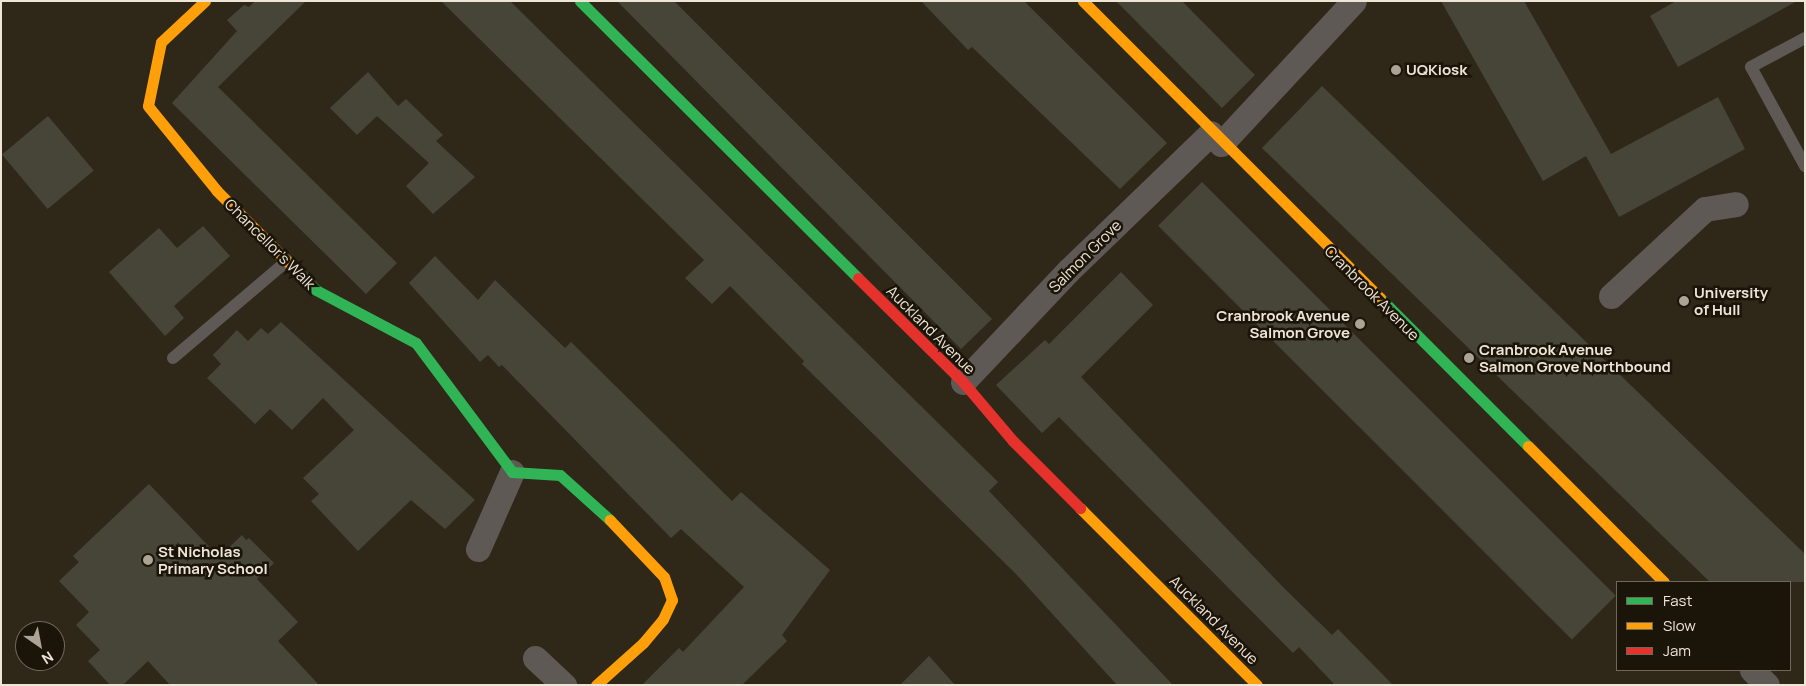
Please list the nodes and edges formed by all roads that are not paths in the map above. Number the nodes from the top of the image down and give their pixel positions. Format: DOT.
graph roads {
  1 [pos="205,1"];
  2 [pos="580,1"];
  3 [pos="1082,1"];
  4 [pos="1354,1"];
  5 [pos="1805,38"];
  6 [pos="1216,138"];
  7 [pos="1805,166"];
  8 [pos="1736,204"];
  9 [pos="287,262"];
  10 [pos="1611,296"];
  11 [pos="173,358"];
  12 [pos="963,382"];
  13 [pos="512,472"];
  14 [pos="478,549"];
  15 [pos="1663,581"];
  16 [pos="536,658"];
  17 [pos="1753,671"];
  18 [pos="564,685"];
  19 [pos="596,685"];
  20 [pos="1256,685"];
  21 [pos="1767,685"];
  1 -- 9 [label="street, Chancellor's Walk"];
  2 -- 12 [label="street, Auckland Avenue"];
  3 -- 6 [label="street, Cranbrook Avenue"];
  4 -- 6 [label="street, Salmon Grove"];
  5 -- 7 [label="lane"];
  6 -- 12 [label="street, Salmon Grove"];
  6 -- 15 [label="street, Cranbrook Avenue"];
  8 -- 10 [label="street"];
  9 -- 11 [label="lane"];
  9 -- 13 [label="street, Chancellor's Walk"];
  12 -- 20 [label="street, Auckland Avenue"];
  13 -- 14 [label="street"];
  13 -- 19 [label="street"];
  16 -- 18 [label="street"];
  17 -- 21 [label="street"];
}
